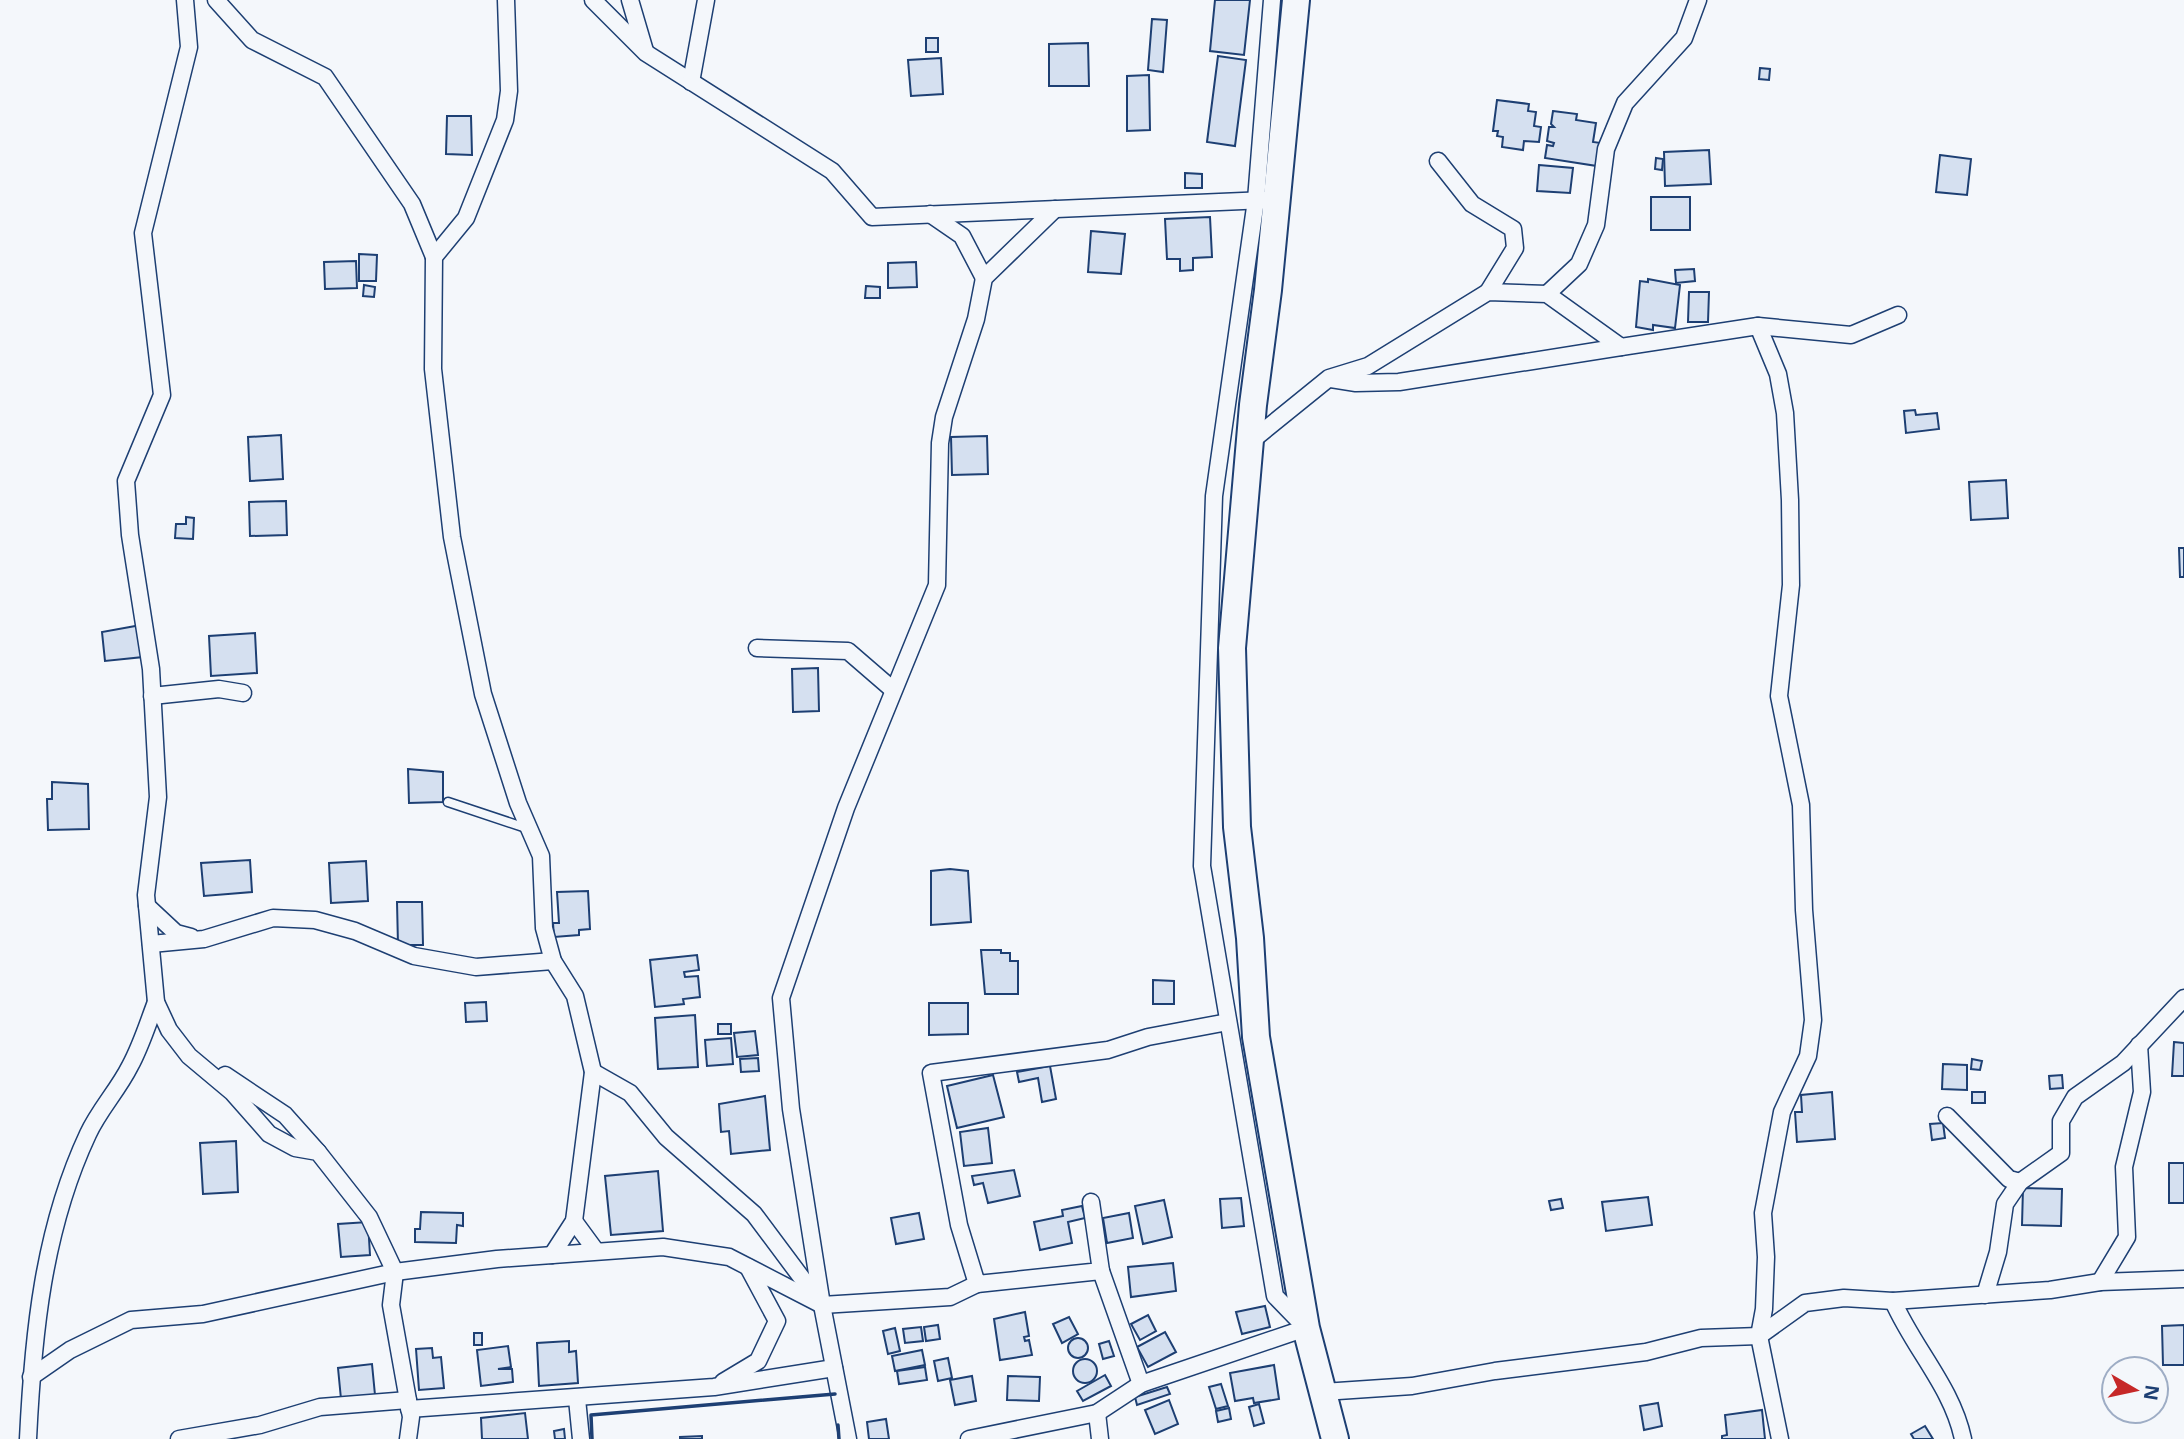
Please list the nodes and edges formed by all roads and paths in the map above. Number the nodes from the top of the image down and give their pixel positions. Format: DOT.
graph roads {
  1 [pos="185,0"];
  2 [pos="216,0"];
  3 [pos="506,0"];
  4 [pos="593,0"];
  5 [pos="630,0"];
  6 [pos="706,0"];
  7 [pos="1272,0"];
  8 [pos="1296,0"];
  9 [pos="1698,0"];
  10 [pos="646,53"];
  11 [pos="691,82"];
  12 [pos="1438,161"];
  13 [pos="1266,200"];
  14 [pos="1055,209"];
  15 [pos="930,214"];
  16 [pos="434,257"];
  17 [pos="984,278"];
  18 [pos="1488,292"];
  19 [pos="1547,294"];
  20 [pos="1898,314"];
  21 [pos="1758,326"];
  22 [pos="1621,347"];
  23 [pos="1328,378"];
  24 [pos="1250,442"];
  25 [pos="757,648"];
  26 [pos="892,689"];
  27 [pos="243,693"];
  28 [pos="152,696"];
  29 [pos="447,802"];
  30 [pos="529,829"];
  31 [pos="147,906"];
  32 [pos="204,939"];
  33 [pos="150,944"];
  34 [pos="553,961"];
  35 [pos="2184,998"];
  36 [pos="156,1002"];
  37 [pos="1228,1022"];
  38 [pos="2139,1045"];
  39 [pos="593,1072"];
  40 [pos="1947,1116"];
  41 [pos="318,1152"];
  42 [pos="2020,1182"];
  43 [pos="1091,1202"];
  44 [pos="574,1221"];
  45 [pos="596,1251"];
  46 [pos="552,1255"];
  47 [pos="748,1267"];
  48 [pos="1101,1271"];
  49 [pos="395,1272"];
  50 [pos="2184,1279"];
  51 [pos="2100,1282"];
  52 [pos="977,1284"];
  53 [pos="1985,1295"];
  54 [pos="1893,1301"];
  55 [pos="821,1305"];
  56 [pos="1306,1328"];
  57 [pos="1759,1336"];
  58 [pos="834,1368"];
  59 [pos="31,1377"];
  60 [pos="1141,1384"];
  61 [pos="715,1387"];
  62 [pos="1323,1392"];
  63 [pos="577,1399"];
  64 [pos="409,1404"];
  65 [pos="1097,1412"];
  66 [pos="27,1439"];
  67 [pos="179,1439"];
  68 [pos="408,1439"];
  69 [pos="581,1439"];
  70 [pos="848,1439"];
  71 [pos="969,1439"];
  72 [pos="1100,1439"];
  73 [pos="1335,1439"];
  74 [pos="1780,1439"];
  75 [pos="1963,1439"];
  1 -- 28 [label="street"];
  2 -- 16 [label="street"];
  3 -- 16 [label="street"];
  4 -- 10 [label="street"];
  5 -- 10 [label="street"];
  6 -- 11 [label="street"];
  7 -- 13 [label="street"];
  8 -- 13 [label="main road"];
  9 -- 19 [label="street"];
  10 -- 11 [label="street"];
  11 -- 15 [label="street"];
  12 -- 18 [label="street"];
  13 -- 14 [label="street"];
  13 -- 24 [label="main road"];
  13 -- 37 [label="street"];
  14 -- 15 [label="street"];
  14 -- 17 [label="street"];
  15 -- 17 [label="street"];
  16 -- 30 [label="street"];
  17 -- 26 [label="street"];
  18 -- 19 [label="street"];
  18 -- 23 [label="street"];
  19 -- 22 [label="street"];
  20 -- 21 [label="street"];
  21 -- 22 [label="street"];
  21 -- 57 [label="street"];
  22 -- 23 [label="street"];
  23 -- 24 [label="street"];
  24 -- 56 [label="main road"];
  25 -- 26 [label="street"];
  26 -- 55 [label="street"];
  27 -- 28 [label="street"];
  28 -- 31 [label="street"];
  29 -- 30 [label="lane"];
  30 -- 34 [label="street"];
  31 -- 32 [label="street"];
  31 -- 33 [label="street"];
  32 -- 33 [label="street"];
  32 -- 34 [label="street"];
  33 -- 36 [label="street"];
  34 -- 39 [label="street"];
  35 -- 38 [label="street"];
  36 -- 41 [label="street"];
  36 -- 41 [label="street"];
  36 -- 59 [label="street"];
  37 -- 52 [label="street"];
  37 -- 56 [label="street"];
  38 -- 42 [label="street"];
  38 -- 51 [label="street"];
  39 -- 44 [label="street"];
  39 -- 55 [label="street"];
  40 -- 42 [label="street"];
  41 -- 49 [label="street"];
  42 -- 53 [label="street"];
  43 -- 48 [label="street"];
  44 -- 45 [label="street"];
  44 -- 46 [label="street"];
  45 -- 46 [label="street"];
  45 -- 47 [label="street"];
  46 -- 49 [label="street"];
  47 -- 55 [label="street"];
  47 -- 61 [label="street"];
  48 -- 52 [label="street"];
  48 -- 60 [label="street"];
  49 -- 59 [label="street"];
  49 -- 64 [label="street"];
  50 -- 51 [label="street"];
  51 -- 53 [label="street"];
  52 -- 55 [label="street"];
  53 -- 54 [label="street"];
  54 -- 57 [label="street"];
  54 -- 75 [label="street"];
  55 -- 58 [label="street"];
  56 -- 60 [label="street"];
  56 -- 62 [label="main road"];
  57 -- 62 [label="street"];
  57 -- 74 [label="street"];
  58 -- 61 [label="street"];
  58 -- 70 [label="street"];
  59 -- 66 [label="street"];
  60 -- 65 [label="street"];
  61 -- 63 [label="street"];
  62 -- 73 [label="main road"];
  63 -- 64 [label="street"];
  63 -- 69 [label="street"];
  64 -- 67 [label="street"];
  64 -- 68 [label="street"];
  65 -- 71 [label="street"];
  65 -- 72 [label="street"];
}
